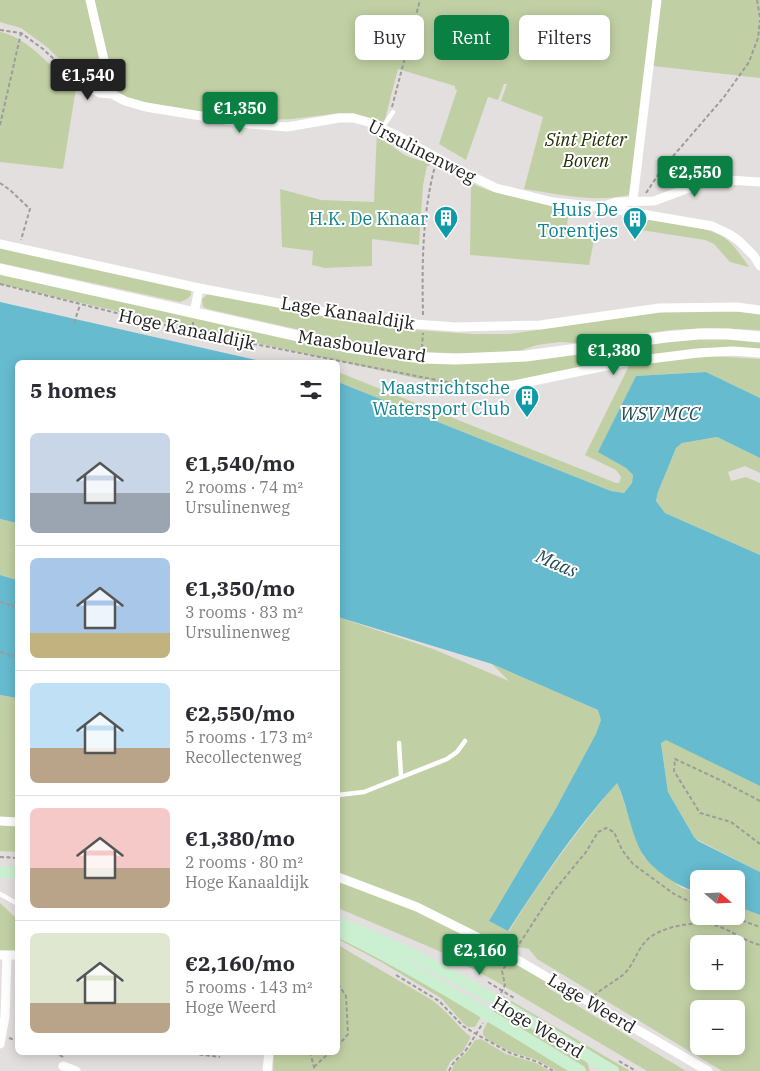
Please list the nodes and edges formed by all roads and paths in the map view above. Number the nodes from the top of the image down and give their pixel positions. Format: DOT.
graph roads {
  1 [pos="90,0"];
  2 [pos="420,0"];
  3 [pos="657,0"];
  4 [pos="757,0"];
  5 [pos="760,19"];
  6 [pos="0,30"];
  7 [pos="21,34"];
  8 [pos="76,80"];
  9 [pos="112,94"];
  10 [pos="392,112"];
  11 [pos="0,125"];
  12 [pos="382,128"];
  13 [pos="432,176"];
  14 [pos="760,182"];
  15 [pos="0,183"];
  16 [pos="637,201"];
  17 [pos="602,207"];
  18 [pos="0,244"];
  19 [pos="18,248"];
  20 [pos="760,266"];
  21 [pos="0,269"];
  22 [pos="0,284"];
  23 [pos="199,288"];
  24 [pos="80,305"];
  25 [pos="760,310"];
  26 [pos="194,313"];
  27 [pos="74,323"];
  28 [pos="424,325"];
  29 [pos="760,337"];
  30 [pos="760,352"];
  31 [pos="422,358"];
  32 [pos="335,360"];
  33 [pos="340,361"];
  34 [pos="471,387"];
  35 [pos="0,602"];
  36 [pos="15,606"];
  37 [pos="0,652"];
  38 [pos="15,656"];
  39 [pos="465,741"];
  40 [pos="399,743"];
  41 [pos="401,776"];
  42 [pos="340,794"];
  43 [pos="760,801"];
  44 [pos="0,821"];
  45 [pos="15,822"];
  46 [pos="760,844"];
  47 [pos="0,857"];
  48 [pos="15,858"];
  49 [pos="0,872"];
  50 [pos="15,873"];
  51 [pos="340,878"];
  52 [pos="0,894"];
  53 [pos="15,902"];
  54 [pos="690,902"];
  55 [pos="745,922"];
  56 [pos="340,924"];
  57 [pos="760,927"];
  58 [pos="340,932"];
  59 [pos="760,945"];
  60 [pos="4,955"];
  61 [pos="512,955"];
  62 [pos="506,965"];
  63 [pos="390,971"];
  64 [pos="340,987"];
  65 [pos="502,991"];
  66 [pos="590,1001"];
  67 [pos="476,1034"];
  68 [pos="0,1044"];
  69 [pos="340,1044"];
  70 [pos="204,1055"];
  71 [pos="269,1055"];
  72 [pos="311,1055"];
  73 [pos="327,1055"];
  74 [pos="220,1057"];
  75 [pos="63,1066"];
  76 [pos="314,1067"];
  77 [pos="630,1068"];
  78 [pos="605,1069"];
  79 [pos="76,1071"];
  80 [pos="268,1071"];
  81 [pos="314,1071"];
  82 [pos="448,1071"];
  83 [pos="553,1071"];
  84 [pos="580,1071"];
  85 [pos="628,1071"];
  86 [pos="708,1071"];
  1 -- 9 [label="street"];
  2 -- 10 [label="path"];
  3 -- 16 [label="street"];
  4 -- 5 [label="path"];
  5 -- 16 [label="path"];
  6 -- 7 [label="path"];
  7 -- 8 [label="path"];
  7 -- 11 [label="path"];
  8 -- 9 [label="street, Ursulinenweg"];
  9 -- 12 [label="street, Ursulinenweg"];
  10 -- 12 [label="lane"];
  12 -- 17 [label="street, Ursulinenweg"];
  13 -- 28 [label="path"];
  14 -- 16 [label="street"];
  15 -- 19 [label="path"];
  16 -- 17 [label="street"];
  17 -- 20 [label="street, Ursulinenweg"];
  18 -- 19 [label="street, Lage Kanaaldijk"];
  19 -- 23 [label="street, Lage Kanaaldijk"];
  21 -- 26 [label="street, Maasboulevard"];
  22 -- 24 [label="path, Hoge Kanaaldijk"];
  23 -- 26 [label="street"];
  23 -- 28 [label="street, Lage Kanaaldijk"];
  24 -- 27 [label="path"];
  24 -- 32 [label="path, Hoge Kanaaldijk"];
  25 -- 28 [label="street, Lage Kanaaldijk"];
  26 -- 31 [label="street, Maasboulevard"];
  28 -- 31 [label="path"];
  29 -- 31 [label="street, Maasboulevard"];
  30 -- 34 [label="street"];
  33 -- 34 [label="path, Hoge Kanaaldijk"];
  35 -- 36 [label="path"];
  37 -- 38 [label="path"];
  39 -- 41 [label="lane"];
  40 -- 41 [label="lane"];
  41 -- 42 [label="lane"];
  43 -- 46 [label="path"];
  44 -- 45 [label="street"];
  47 -- 48 [label="path"];
  49 -- 50 [label="main road"];
  51 -- 61 [label="street, Lage Weerd"];
  52 -- 53 [label="lane"];
  54 -- 61 [label="path"];
  55 -- 57 [label="path"];
  56 -- 78 [label="main road, Hoge Weerd"];
  58 -- 84 [label="main road, Hoge Weerd"];
  59 -- 66 [label="path"];
  60 -- 68 [label="street"];
  61 -- 66 [label="street, Lage Weerd"];
  62 -- 65 [label="path"];
  63 -- 67 [label="path, Hoge Weerd"];
  64 -- 69 [label="path"];
  66 -- 86 [label="street, Lage Weerd"];
  67 -- 82 [label="path"];
  67 -- 83 [label="path, Hoge Weerd"];
  70 -- 74 [label="path"];
  71 -- 80 [label="street"];
  72 -- 76 [label="path"];
  73 -- 76 [label="path"];
  75 -- 79 [label="street"];
  76 -- 81 [label="path"];
  77 -- 85 [label="path"];
}
